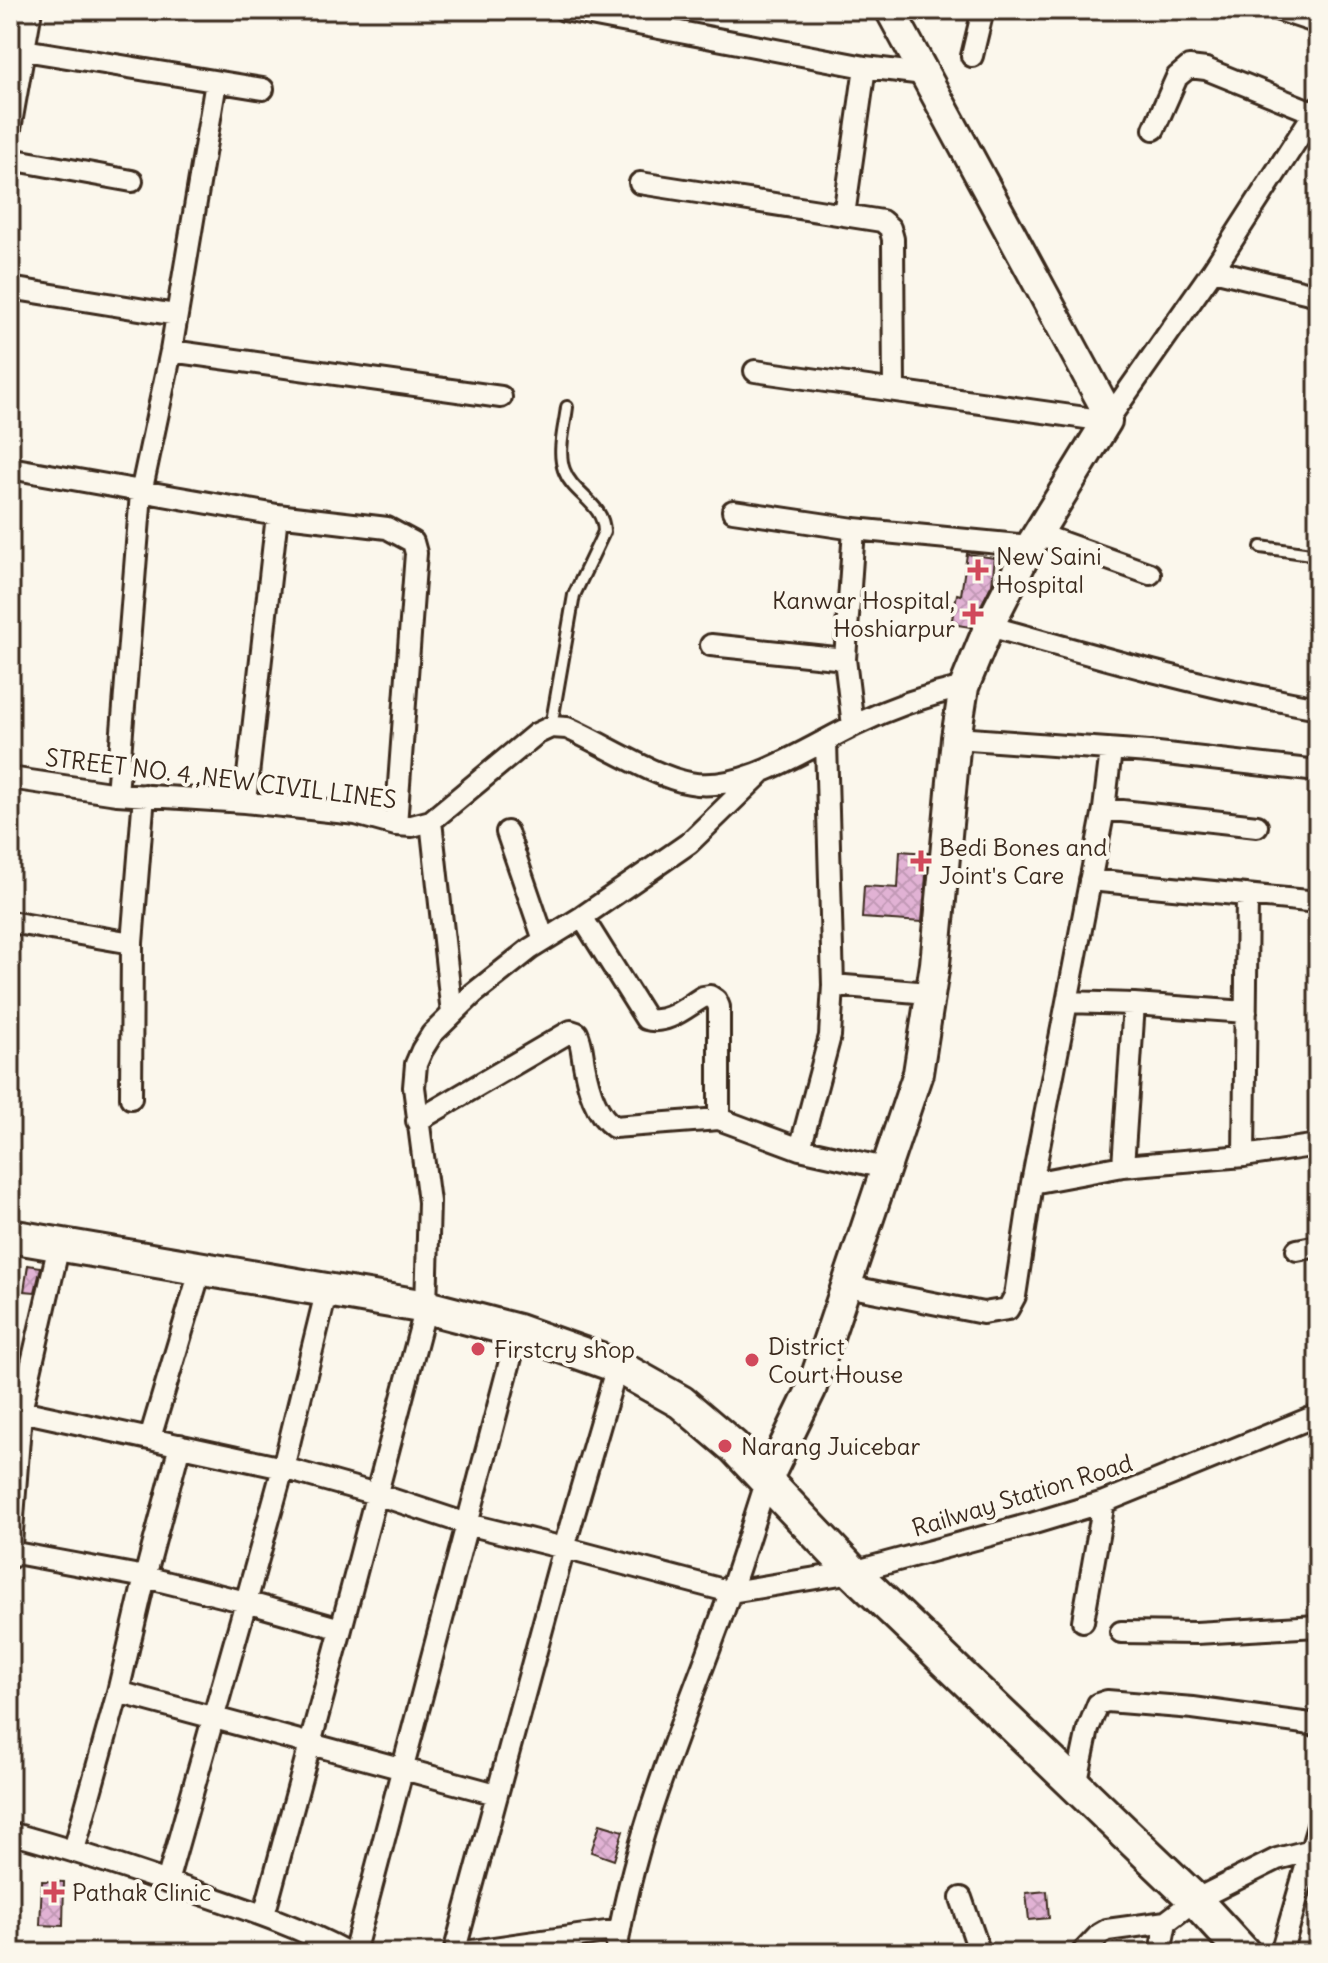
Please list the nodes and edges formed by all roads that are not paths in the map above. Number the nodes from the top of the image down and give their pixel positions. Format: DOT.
graph roads {
  1 [pos="31,10"];
  2 [pos="564,10"];
  3 [pos="890,10"];
  4 [pos="983,10"];
  5 [pos="1279,10"];
  6 [pos="1318,23"];
  7 [pos="24,50"];
  8 [pos="972,56"];
  9 [pos="865,67"];
  10 [pos="924,74"];
  11 [pos="216,82"];
  12 [pos="263,89"];
  13 [pos="1316,110"];
  14 [pos="10,129"];
  15 [pos="1154,129"];
  16 [pos="10,159"];
  17 [pos="132,181"];
  18 [pos="640,183"];
  19 [pos="844,215"];
  20 [pos="1213,270"];
  21 [pos="10,288"];
  22 [pos="1318,295"];
  23 [pos="176,315"];
  24 [pos="171,351"];
  25 [pos="755,371"];
  26 [pos="894,390"];
  27 [pos="501,397"];
  28 [pos="567,407"];
  29 [pos="1107,421"];
  30 [pos="10,468"];
  31 [pos="141,493"];
  32 [pos="733,511"];
  33 [pos="277,515"];
  34 [pos="854,529"];
  35 [pos="1034,540"];
  36 [pos="1261,547"];
  37 [pos="1318,555"];
  38 [pos="1150,574"];
  39 [pos="989,626"];
  40 [pos="711,645"];
  41 [pos="845,659"];
  42 [pos="964,687"];
  43 [pos="1318,708"];
  44 [pos="853,726"];
  45 [pos="551,727"];
  46 [pos="956,738"];
  47 [pos="826,742"];
  48 [pos="1111,750"];
  49 [pos="763,771"];
  50 [pos="1318,771"];
  51 [pos="10,778"];
  52 [pos="117,794"];
  53 [pos="144,795"];
  54 [pos="245,802"];
  55 [pos="1104,809"];
  56 [pos="431,821"];
  57 [pos="396,825"];
  58 [pos="1257,826"];
  59 [pos="507,832"];
  60 [pos="1090,880"];
  61 [pos="1247,895"];
  62 [pos="1318,902"];
  63 [pos="582,917"];
  64 [pos="10,922"];
  65 [pos="544,940"];
  66 [pos="132,943"];
  67 [pos="833,985"];
  68 [pos="929,993"];
  69 [pos="1067,1002"];
  70 [pos="1134,1004"];
  71 [pos="1246,1012"];
  72 [pos="452,1014"];
  73 [pos="131,1098"];
  74 [pos="719,1119"];
  75 [pos="417,1121"];
  76 [pos="1318,1145"];
  77 [pos="800,1149"];
  78 [pos="1244,1156"];
  79 [pos="1123,1166"];
  80 [pos="885,1168"];
  81 [pos="1032,1183"];
  82 [pos="10,1236"];
  83 [pos="59,1245"];
  84 [pos="1318,1246"];
  85 [pos="1297,1250"];
  86 [pos="201,1268"];
  87 [pos="847,1286"];
  88 [pos="327,1289"];
  89 [pos="426,1307"];
  90 [pos="518,1331"];
  91 [pos="617,1366"];
  92 [pos="15,1411"];
  93 [pos="1318,1415"];
  94 [pos="150,1438"];
  95 [pos="180,1445"];
  96 [pos="283,1468"];
  97 [pos="766,1483"];
  98 [pos="376,1494"];
  99 [pos="1104,1502"];
  100 [pos="467,1524"];
  101 [pos="564,1548"];
  102 [pos="10,1552"];
  103 [pos="10,1558"];
  104 [pos="853,1572"];
  105 [pos="145,1577"];
  106 [pos="731,1592"];
  107 [pos="246,1602"];
  108 [pos="1083,1621"];
  109 [pos="1318,1626"];
  110 [pos="341,1629"];
  111 [pos="1121,1632"];
  112 [pos="118,1692"];
  113 [pos="214,1718"];
  114 [pos="1318,1725"];
  115 [pos="310,1744"];
  116 [pos="403,1769"];
  117 [pos="1076,1786"];
  118 [pos="496,1794"];
  119 [pos="1318,1826"];
  120 [pos="10,1833"];
  121 [pos="74,1850"];
  122 [pos="1312,1850"];
  123 [pos="167,1882"];
  124 [pos="961,1898"];
  125 [pos="1195,1900"];
  126 [pos="264,1915"];
  127 [pos="1166,1922"];
  128 [pos="620,1930"];
  129 [pos="348,1953"];
  130 [pos="354,1953"];
  131 [pos="456,1953"];
  132 [pos="616,1953"];
  133 [pos="980,1953"];
  134 [pos="1082,1953"];
  135 [pos="1160,1953"];
  136 [pos="1244,1953"];
  137 [pos="1281,1953"];
  1 -- 7 [label="street"];
  2 -- 9 [label="street"];
  3 -- 10 [label="main road"];
  4 -- 8 [label="street"];
  5 -- 6 [label="street"];
  7 -- 11 [label="street"];
  7 -- 14 [label="street"];
  9 -- 10 [label="street"];
  9 -- 19 [label="street"];
  10 -- 29 [label="main road"];
  11 -- 12 [label="street"];
  11 -- 23 [label="street"];
  13 -- 15 [label="street"];
  13 -- 20 [label="street"];
  16 -- 17 [label="street"];
  18 -- 19 [label="street"];
  19 -- 26 [label="street"];
  20 -- 22 [label="street"];
  20 -- 29 [label="street"];
  21 -- 23 [label="street"];
  23 -- 24 [label="street"];
  24 -- 27 [label="street"];
  24 -- 31 [label="street"];
  25 -- 26 [label="street"];
  26 -- 29 [label="street"];
  28 -- 45 [label="lane"];
  29 -- 35 [label="main road"];
  30 -- 31 [label="street"];
  31 -- 33 [label="street"];
  31 -- 52 [label="street"];
  32 -- 34 [label="street"];
  33 -- 54 [label="street"];
  33 -- 57 [label="street"];
  34 -- 35 [label="street"];
  34 -- 41 [label="street"];
  35 -- 38 [label="street"];
  35 -- 39 [label="main road"];
  36 -- 37 [label="lane"];
  39 -- 42 [label="main road"];
  39 -- 43 [label="street"];
  40 -- 41 [label="street"];
  41 -- 44 [label="street"];
  42 -- 44 [label="street"];
  42 -- 46 [label="main road"];
  44 -- 47 [label="street"];
  45 -- 49 [label="street"];
  45 -- 56 [label="street"];
  46 -- 48 [label="street"];
  46 -- 68 [label="main road"];
  47 -- 49 [label="street"];
  47 -- 67 [label="street"];
  48 -- 50 [label="street"];
  48 -- 55 [label="street"];
  49 -- 63 [label="street"];
  51 -- 52 [label="street, STREET NO. 4 ,NEW CIVIL LINES"];
  52 -- 53 [label="street, STREET NO. 4 ,NEW CIVIL LINES"];
  53 -- 54 [label="street, STREET NO. 4 ,NEW CIVIL LINES"];
  53 -- 66 [label="street"];
  54 -- 57 [label="street, STREET NO. 4 ,NEW CIVIL LINES"];
  55 -- 58 [label="street"];
  55 -- 60 [label="street"];
  56 -- 57 [label="street, STREET NO. 4 ,NEW CIVIL LINES"];
  56 -- 72 [label="street"];
  59 -- 65 [label="street"];
  60 -- 61 [label="street"];
  60 -- 69 [label="street"];
  61 -- 62 [label="street"];
  61 -- 71 [label="street"];
  63 -- 65 [label="street"];
  63 -- 74 [label="street"];
  64 -- 66 [label="street"];
  65 -- 72 [label="street"];
  66 -- 73 [label="street"];
  67 -- 68 [label="street"];
  67 -- 77 [label="street"];
  68 -- 80 [label="main road"];
  69 -- 70 [label="street"];
  69 -- 81 [label="street"];
  70 -- 71 [label="street"];
  70 -- 79 [label="street"];
  71 -- 78 [label="street"];
  72 -- 75 [label="street"];
  74 -- 75 [label="street"];
  74 -- 77 [label="street"];
  75 -- 89 [label="street"];
  76 -- 78 [label="street"];
  77 -- 80 [label="street"];
  78 -- 79 [label="street"];
  79 -- 81 [label="street"];
  80 -- 87 [label="main road"];
  81 -- 87 [label="street"];
  82 -- 83 [label="main road"];
  83 -- 86 [label="main road"];
  83 -- 92 [label="street"];
  84 -- 85 [label="street"];
  86 -- 88 [label="main road"];
  86 -- 94 [label="street"];
  87 -- 97 [label="main road"];
  88 -- 89 [label="main road"];
  88 -- 96 [label="street"];
  89 -- 90 [label="main road"];
  89 -- 98 [label="street"];
  90 -- 91 [label="main road"];
  90 -- 100 [label="street"];
  91 -- 97 [label="main road"];
  91 -- 101 [label="street"];
  92 -- 94 [label="street"];
  92 -- 102 [label="street"];
  93 -- 99 [label="street, Railway Station Road"];
  94 -- 95 [label="street"];
  95 -- 96 [label="street"];
  95 -- 105 [label="street"];
  96 -- 98 [label="street"];
  96 -- 107 [label="street"];
  97 -- 104 [label="main road"];
  97 -- 106 [label="street"];
  98 -- 100 [label="street"];
  98 -- 110 [label="street"];
  99 -- 104 [label="street, Railway Station Road"];
  99 -- 108 [label="street"];
  100 -- 101 [label="street"];
  100 -- 116 [label="street"];
  101 -- 106 [label="street"];
  101 -- 118 [label="street"];
  102 -- 103 [label="street"];
  102 -- 105 [label="street"];
  104 -- 106 [label="street, Railway Station Road"];
  104 -- 117 [label="main road"];
  105 -- 107 [label="street"];
  105 -- 112 [label="street"];
  106 -- 128 [label="street"];
  107 -- 110 [label="street"];
  107 -- 113 [label="street"];
  109 -- 111 [label="street"];
  110 -- 115 [label="street"];
  112 -- 113 [label="street"];
  112 -- 121 [label="street"];
  113 -- 115 [label="street"];
  113 -- 123 [label="street"];
  114 -- 117 [label="street"];
  115 -- 116 [label="street"];
  115 -- 126 [label="street"];
  116 -- 118 [label="street"];
  116 -- 130 [label="street"];
  117 -- 125 [label="main road"];
  118 -- 131 [label="street"];
  119 -- 122 [label="street"];
  120 -- 121 [label="street"];
  121 -- 123 [label="street"];
  122 -- 125 [label="street"];
  122 -- 137 [label="street"];
  123 -- 126 [label="street"];
  124 -- 133 [label="street"];
  125 -- 127 [label="street"];
  125 -- 136 [label="main road"];
  126 -- 129 [label="street"];
  127 -- 134 [label="street"];
  127 -- 135 [label="street"];
  128 -- 131 [label="street"];
  128 -- 132 [label="street"];
}
